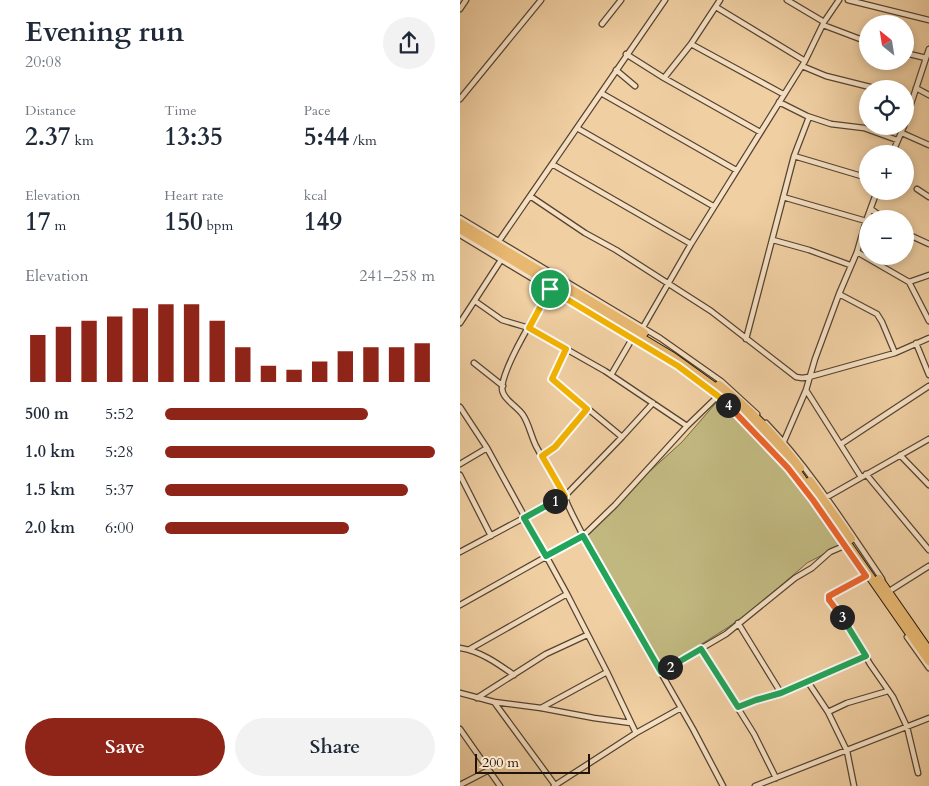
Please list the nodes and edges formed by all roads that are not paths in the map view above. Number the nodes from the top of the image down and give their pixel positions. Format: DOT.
graph roads {
  1 [pos="466,0"];
  2 [pos="541,0"];
  3 [pos="621,0"];
  4 [pos="664,0"];
  5 [pos="720,0"];
  6 [pos="787,0"];
  7 [pos="838,0"];
  8 [pos="848,0"];
  9 [pos="716,7"];
  10 [pos="460,9"];
  11 [pos="929,20"];
  12 [pos="824,23"];
  13 [pos="602,24"];
  14 [pos="859,38"];
  15 [pos="691,44"];
  16 [pos="929,48"];
  17 [pos="626,54"];
  18 [pos="914,55"];
  19 [pos="926,58"];
  20 [pos="803,63"];
  21 [pos="616,70"];
  22 [pos="664,78"];
  23 [pos="859,84"];
  24 [pos="635,86"];
  25 [pos="916,88"];
  26 [pos="600,93"];
  27 [pos="914,93"];
  28 [pos="783,94"];
  29 [pos="929,95"];
  30 [pos="460,99"];
  31 [pos="779,102"];
  32 [pos="809,117"];
  33 [pos="577,128"];
  34 [pos="760,132"];
  35 [pos="901,135"];
  36 [pos="906,135"];
  37 [pos="897,140"];
  38 [pos="895,145"];
  39 [pos="929,145"];
  40 [pos="794,156"];
  41 [pos="552,164"];
  42 [pos="736,170"];
  43 [pos="859,175"];
  44 [pos="917,189"];
  45 [pos="530,196"];
  46 [pos="783,197"];
  47 [pos="929,197"];
  48 [pos="874,200"];
  49 [pos="714,206"];
  50 [pos="871,209"];
  51 [pos="460,218"];
  52 [pos="859,219"];
  53 [pos="460,223"];
  54 [pos="460,229"];
  55 [pos="460,235"];
  56 [pos="914,236"];
  57 [pos="773,240"];
  58 [pos="499,241"];
  59 [pos="690,244"];
  60 [pos="929,244"];
  61 [pos="859,245"];
  62 [pos="857,252"];
  63 [pos="501,260"];
  64 [pos="850,265"];
  65 [pos="929,275"];
  66 [pos="908,282"];
  67 [pos="668,283"];
  68 [pos="550,289"];
  69 [pos="839,294"];
  70 [pos="475,301"];
  71 [pos="929,321"];
  72 [pos="460,323"];
  73 [pos="529,328"];
  74 [pos="642,329"];
  75 [pos="929,338"];
  76 [pos="632,339"];
  77 [pos="746,339"];
  78 [pos="916,343"];
  79 [pos="566,349"];
  80 [pos="895,354"];
  81 [pos="675,355"];
  82 [pos="474,363"];
  83 [pos="611,375"];
  84 [pos="929,375"];
  85 [pos="808,377"];
  86 [pos="503,386"];
  87 [pos="929,386"];
  88 [pos="806,390"];
  89 [pos="718,396"];
  90 [pos="653,403"];
  91 [pos="460,407"];
  92 [pos="587,409"];
  93 [pos="687,426"];
  94 [pos="622,437"];
  95 [pos="929,438"];
  96 [pos="784,442"];
  97 [pos="841,444"];
  98 [pos="487,448"];
  99 [pos="900,455"];
  100 [pos="542,456"];
  101 [pos="460,464"];
  102 [pos="866,474"];
  103 [pos="460,475"];
  104 [pos="861,477"];
  105 [pos="929,485"];
  106 [pos="565,496"];
  107 [pos="826,498"];
  108 [pos="524,518"];
  109 [pos="490,536"];
  110 [pos="583,536"];
  111 [pos="844,546"];
  112 [pos="929,550"];
  113 [pos="460,552"];
  114 [pos="546,556"];
  115 [pos="929,566"];
  116 [pos="866,576"];
  117 [pos="891,590"];
  118 [pos="568,594"];
  119 [pos="460,605"];
  120 [pos="738,623"];
  121 [pos="587,635"];
  122 [pos="929,645"];
  123 [pos="460,648"];
  124 [pos="470,649"];
  125 [pos="701,649"];
  126 [pos="929,651"];
  127 [pos="866,656"];
  128 [pos="929,661"];
  129 [pos="929,668"];
  130 [pos="608,672"];
  131 [pos="661,672"];
  132 [pos="514,675"];
  133 [pos="808,682"];
  134 [pos="888,691"];
  135 [pos="460,693"];
  136 [pos="781,693"];
  137 [pos="477,698"];
  138 [pos="494,702"];
  139 [pos="738,707"];
  140 [pos="541,708"];
  141 [pos="681,708"];
  142 [pos="828,712"];
  143 [pos="929,718"];
  144 [pos="631,723"];
  145 [pos="907,727"];
  146 [pos="460,729"];
  147 [pos="636,733"];
  148 [pos="847,750"];
  149 [pos="489,770"];
  150 [pos="918,773"];
  151 [pos="776,778"];
  152 [pos="460,785"];
  153 [pos="500,786"];
  154 [pos="554,786"];
  155 [pos="723,786"];
  156 [pos="755,786"];
  157 [pos="854,786"];
  1 -- 10 [label="street"];
  2 -- 30 [label="street"];
  3 -- 13 [label="street"];
  4 -- 17 [label="street"];
  5 -- 9 [label="street"];
  6 -- 12 [label="street"];
  7 -- 12 [label="street"];
  8 -- 11 [label="street"];
  9 -- 15 [label="street"];
  9 -- 20 [label="street"];
  12 -- 14 [label="street"];
  12 -- 20 [label="street"];
  15 -- 22 [label="street"];
  15 -- 28 [label="street"];
  16 -- 19 [label="street"];
  17 -- 21 [label="street"];
  17 -- 22 [label="street"];
  18 -- 19 [label="street"];
  19 -- 25 [label="street"];
  20 -- 23 [label="street"];
  20 -- 28 [label="street"];
  21 -- 24 [label="street"];
  21 -- 26 [label="street"];
  22 -- 34 [label="street"];
  25 -- 27 [label="street"];
  25 -- 29 [label="street"];
  26 -- 33 [label="street"];
  26 -- 42 [label="street"];
  28 -- 31 [label="street"];
  31 -- 32 [label="street"];
  31 -- 34 [label="street"];
  32 -- 37 [label="street"];
  32 -- 40 [label="street"];
  33 -- 41 [label="street"];
  33 -- 49 [label="street"];
  34 -- 42 [label="street"];
  35 -- 37 [label="street"];
  36 -- 39 [label="street"];
  37 -- 38 [label="street"];
  40 -- 43 [label="street"];
  40 -- 46 [label="street"];
  41 -- 45 [label="street"];
  41 -- 59 [label="street"];
  42 -- 49 [label="street"];
  44 -- 47 [label="street"];
  45 -- 58 [label="street"];
  45 -- 67 [label="street"];
  46 -- 52 [label="street"];
  46 -- 57 [label="street"];
  48 -- 50 [label="street"];
  49 -- 59 [label="street"];
  51 -- 58 [label="street"];
  53 -- 74 [label="highway"];
  54 -- 81 [label="highway"];
  55 -- 63 [label="street"];
  56 -- 60 [label="street"];
  57 -- 64 [label="street"];
  57 -- 77 [label="street"];
  58 -- 74 [label="street"];
  59 -- 67 [label="street"];
  61 -- 62 [label="street"];
  62 -- 64 [label="street"];
  62 -- 66 [label="street"];
  63 -- 68 [label="street"];
  63 -- 70 [label="street"];
  64 -- 69 [label="street"];
  65 -- 66 [label="street"];
  66 -- 71 [label="street"];
  67 -- 74 [label="street"];
  67 -- 77 [label="street"];
  68 -- 73 [label="street"];
  68 -- 76 [label="street"];
  69 -- 80 [label="street"];
  69 -- 85 [label="street"];
  70 -- 72 [label="street"];
  70 -- 73 [label="street"];
  73 -- 79 [label="street"];
  73 -- 86 [label="street"];
  74 -- 81 [label="highway"];
  74 -- 96 [label="street"];
  75 -- 78 [label="street"];
  76 -- 83 [label="street"];
  76 -- 89 [label="street"];
  77 -- 85 [label="street"];
  78 -- 80 [label="street"];
  78 -- 84 [label="street"];
  79 -- 83 [label="street"];
  79 -- 92 [label="street"];
  80 -- 85 [label="street"];
  81 -- 126 [label="highway"];
  81 -- 128 [label="highway"];
  82 -- 86 [label="street"];
  83 -- 90 [label="street"];
  85 -- 88 [label="street"];
  86 -- 100 [label="street"];
  87 -- 97 [label="street"];
  88 -- 96 [label="street"];
  88 -- 97 [label="street"];
  89 -- 93 [label="street"];
  89 -- 111 [label="street"];
  90 -- 93 [label="street"];
  90 -- 94 [label="street"];
  91 -- 98 [label="street"];
  92 -- 94 [label="street"];
  92 -- 100 [label="street"];
  93 -- 110 [label="street"];
  94 -- 106 [label="street"];
  95 -- 99 [label="street"];
  96 -- 107 [label="street"];
  97 -- 104 [label="street"];
  98 -- 101 [label="street"];
  98 -- 108 [label="street"];
  99 -- 102 [label="street"];
  99 -- 105 [label="street"];
  100 -- 106 [label="street"];
  102 -- 104 [label="street"];
  102 -- 112 [label="street"];
  103 -- 109 [label="street"];
  104 -- 107 [label="street"];
  106 -- 108 [label="street"];
  106 -- 110 [label="street"];
  107 -- 117 [label="street"];
  108 -- 109 [label="street"];
  108 -- 114 [label="street"];
  109 -- 113 [label="street"];
  110 -- 114 [label="street"];
  110 -- 131 [label="street"];
  111 -- 116 [label="street"];
  111 -- 120 [label="street"];
  114 -- 118 [label="street"];
  114 -- 119 [label="street"];
  115 -- 117 [label="street"];
  116 -- 127 [label="street"];
  116 -- 129 [label="street"];
  117 -- 122 [label="street"];
  118 -- 121 [label="street"];
  118 -- 124 [label="street"];
  120 -- 125 [label="street"];
  120 -- 136 [label="street"];
  121 -- 130 [label="street"];
  121 -- 132 [label="street"];
  123 -- 124 [label="street"];
  124 -- 132 [label="street"];
  125 -- 131 [label="street"];
  125 -- 139 [label="street"];
  127 -- 133 [label="street"];
  127 -- 134 [label="street"];
  130 -- 140 [label="street"];
  130 -- 144 [label="street"];
  131 -- 141 [label="street"];
  132 -- 137 [label="street"];
  133 -- 136 [label="street"];
  133 -- 142 [label="street"];
  134 -- 142 [label="street"];
  134 -- 145 [label="street"];
  135 -- 137 [label="street"];
  136 -- 139 [label="street"];
  137 -- 138 [label="street"];
  138 -- 140 [label="street"];
  138 -- 154 [label="street"];
  139 -- 151 [label="street"];
  140 -- 144 [label="street"];
  141 -- 147 [label="street"];
  141 -- 155 [label="street"];
  142 -- 148 [label="street"];
  143 -- 145 [label="street"];
  144 -- 147 [label="street"];
  145 -- 148 [label="street"];
  145 -- 150 [label="street"];
  146 -- 149 [label="street"];
  147 -- 154 [label="street"];
  148 -- 151 [label="street"];
  148 -- 157 [label="street"];
  149 -- 152 [label="street"];
  149 -- 153 [label="street"];
  151 -- 156 [label="street"];
}
